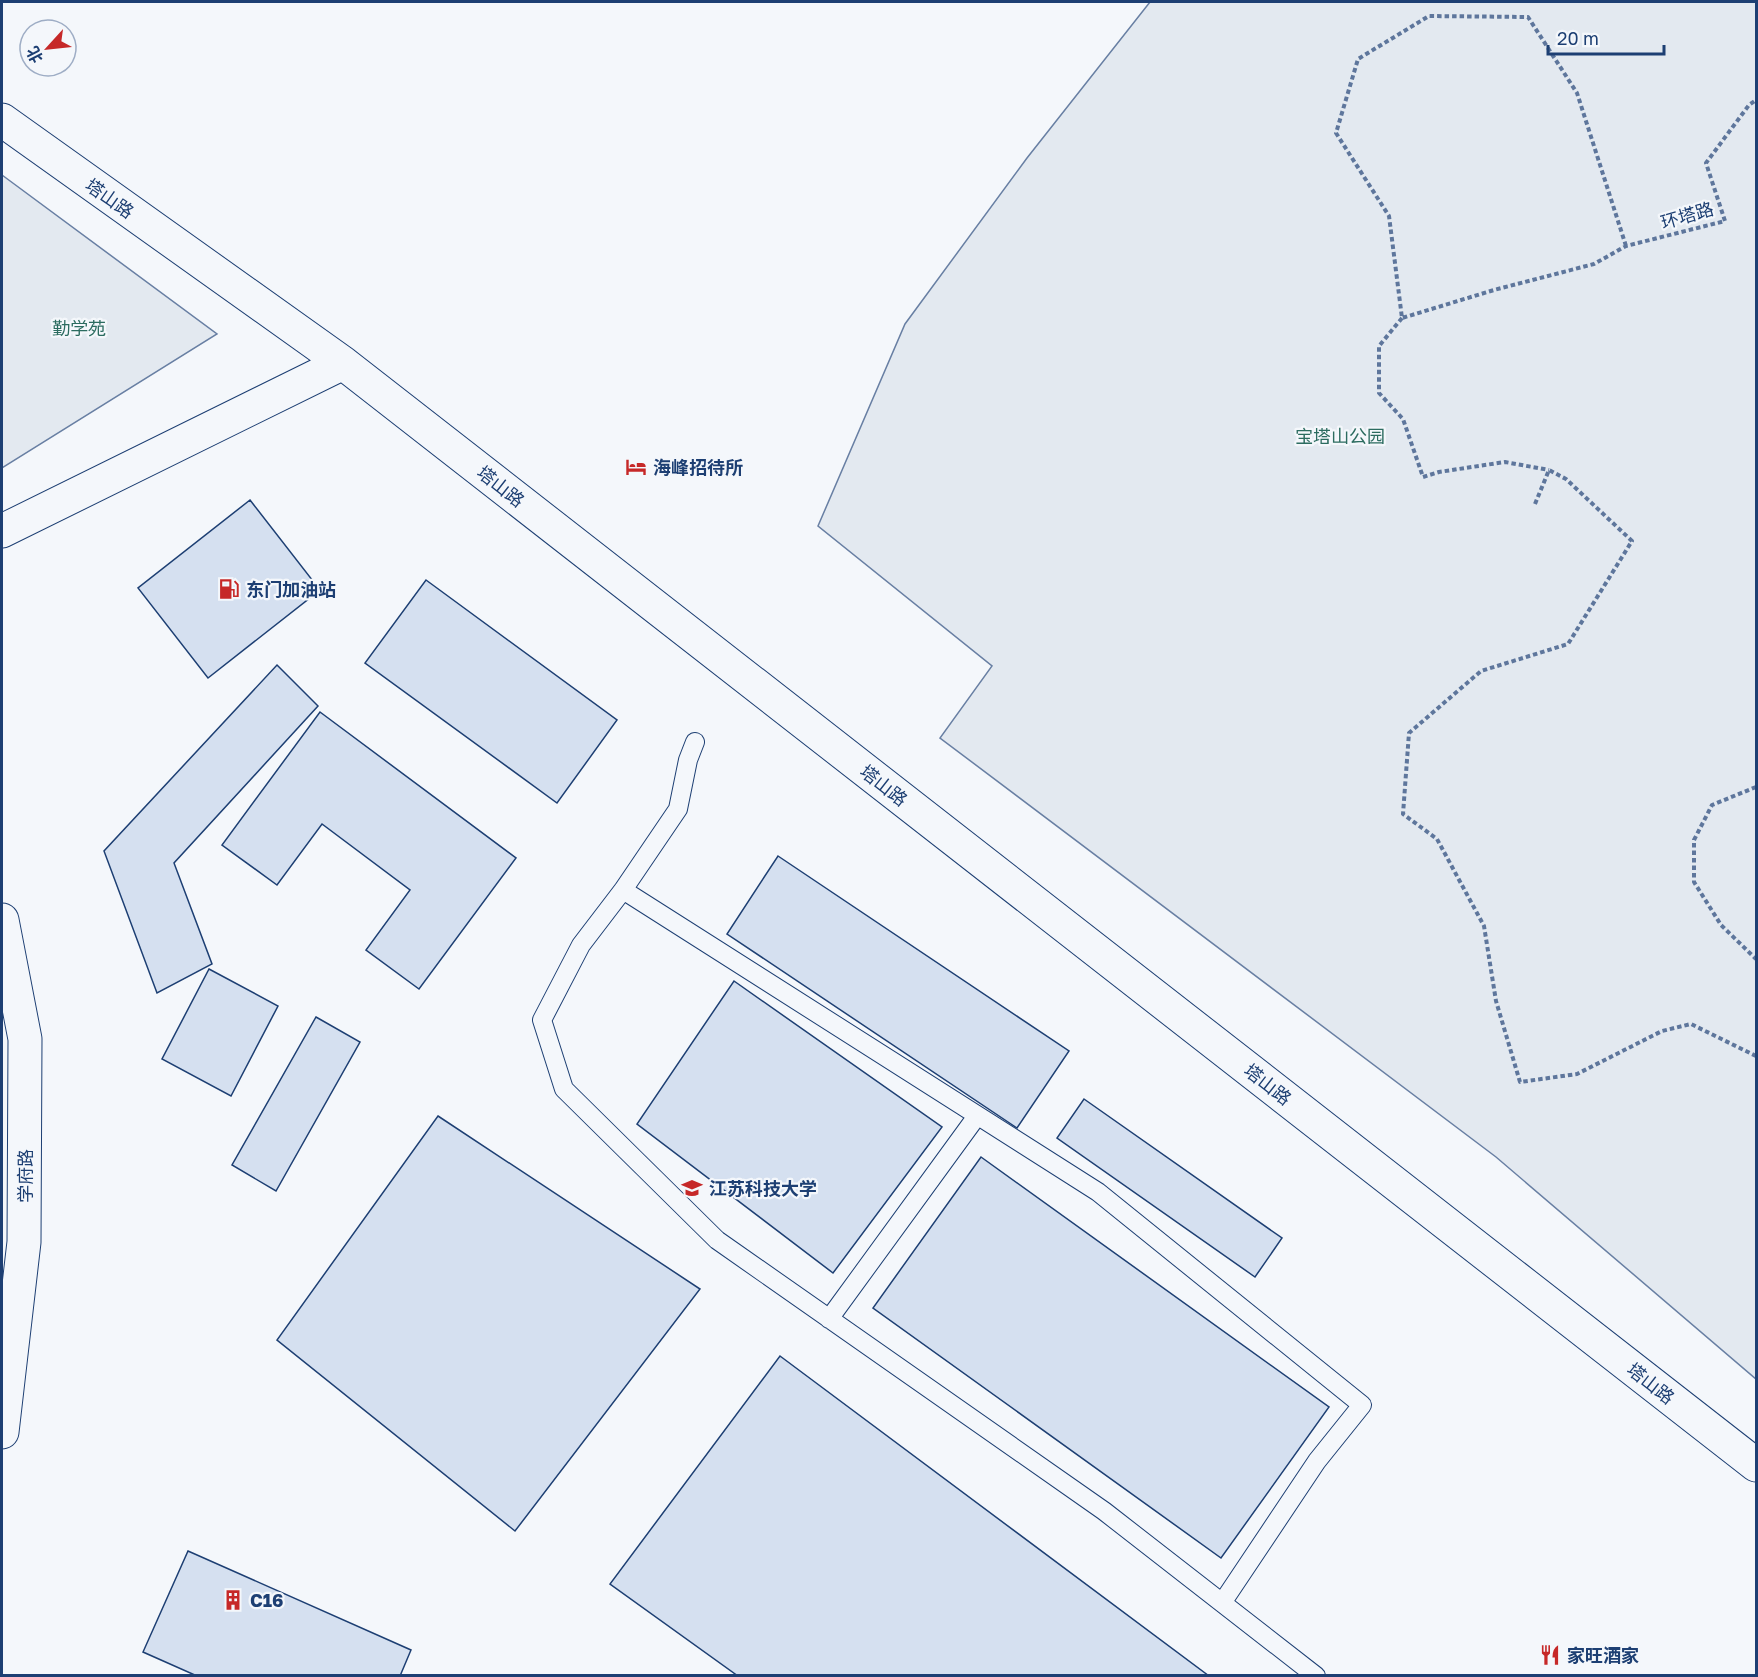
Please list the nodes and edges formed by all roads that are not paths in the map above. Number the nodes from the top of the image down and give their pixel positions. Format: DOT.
graph roads {
  1 [pos="2,120"];
  2 [pos="343,363"];
  3 [pos="2,531"];
  4 [pos="695,742"];
  5 [pos="623,890"];
  6 [pos="2,920"];
  7 [pos="977,1116"];
  8 [pos="829,1319"];
  9 [pos="2,1432"];
  10 [pos="1756,1465"];
  11 [pos="1222,1603"];
  12 [pos="1316,1676"];
  1 -- 2 [label="street, 塔山路"];
  2 -- 3 [label="street"];
  2 -- 10 [label="street, 塔山路"];
  4 -- 5 [label="lane"];
  5 -- 7 [label="lane"];
  5 -- 8 [label="lane"];
  6 -- 9 [label="street, 学府路"];
  7 -- 8 [label="lane"];
  7 -- 11 [label="lane"];
  8 -- 11 [label="lane"];
  11 -- 12 [label="lane"];
}
